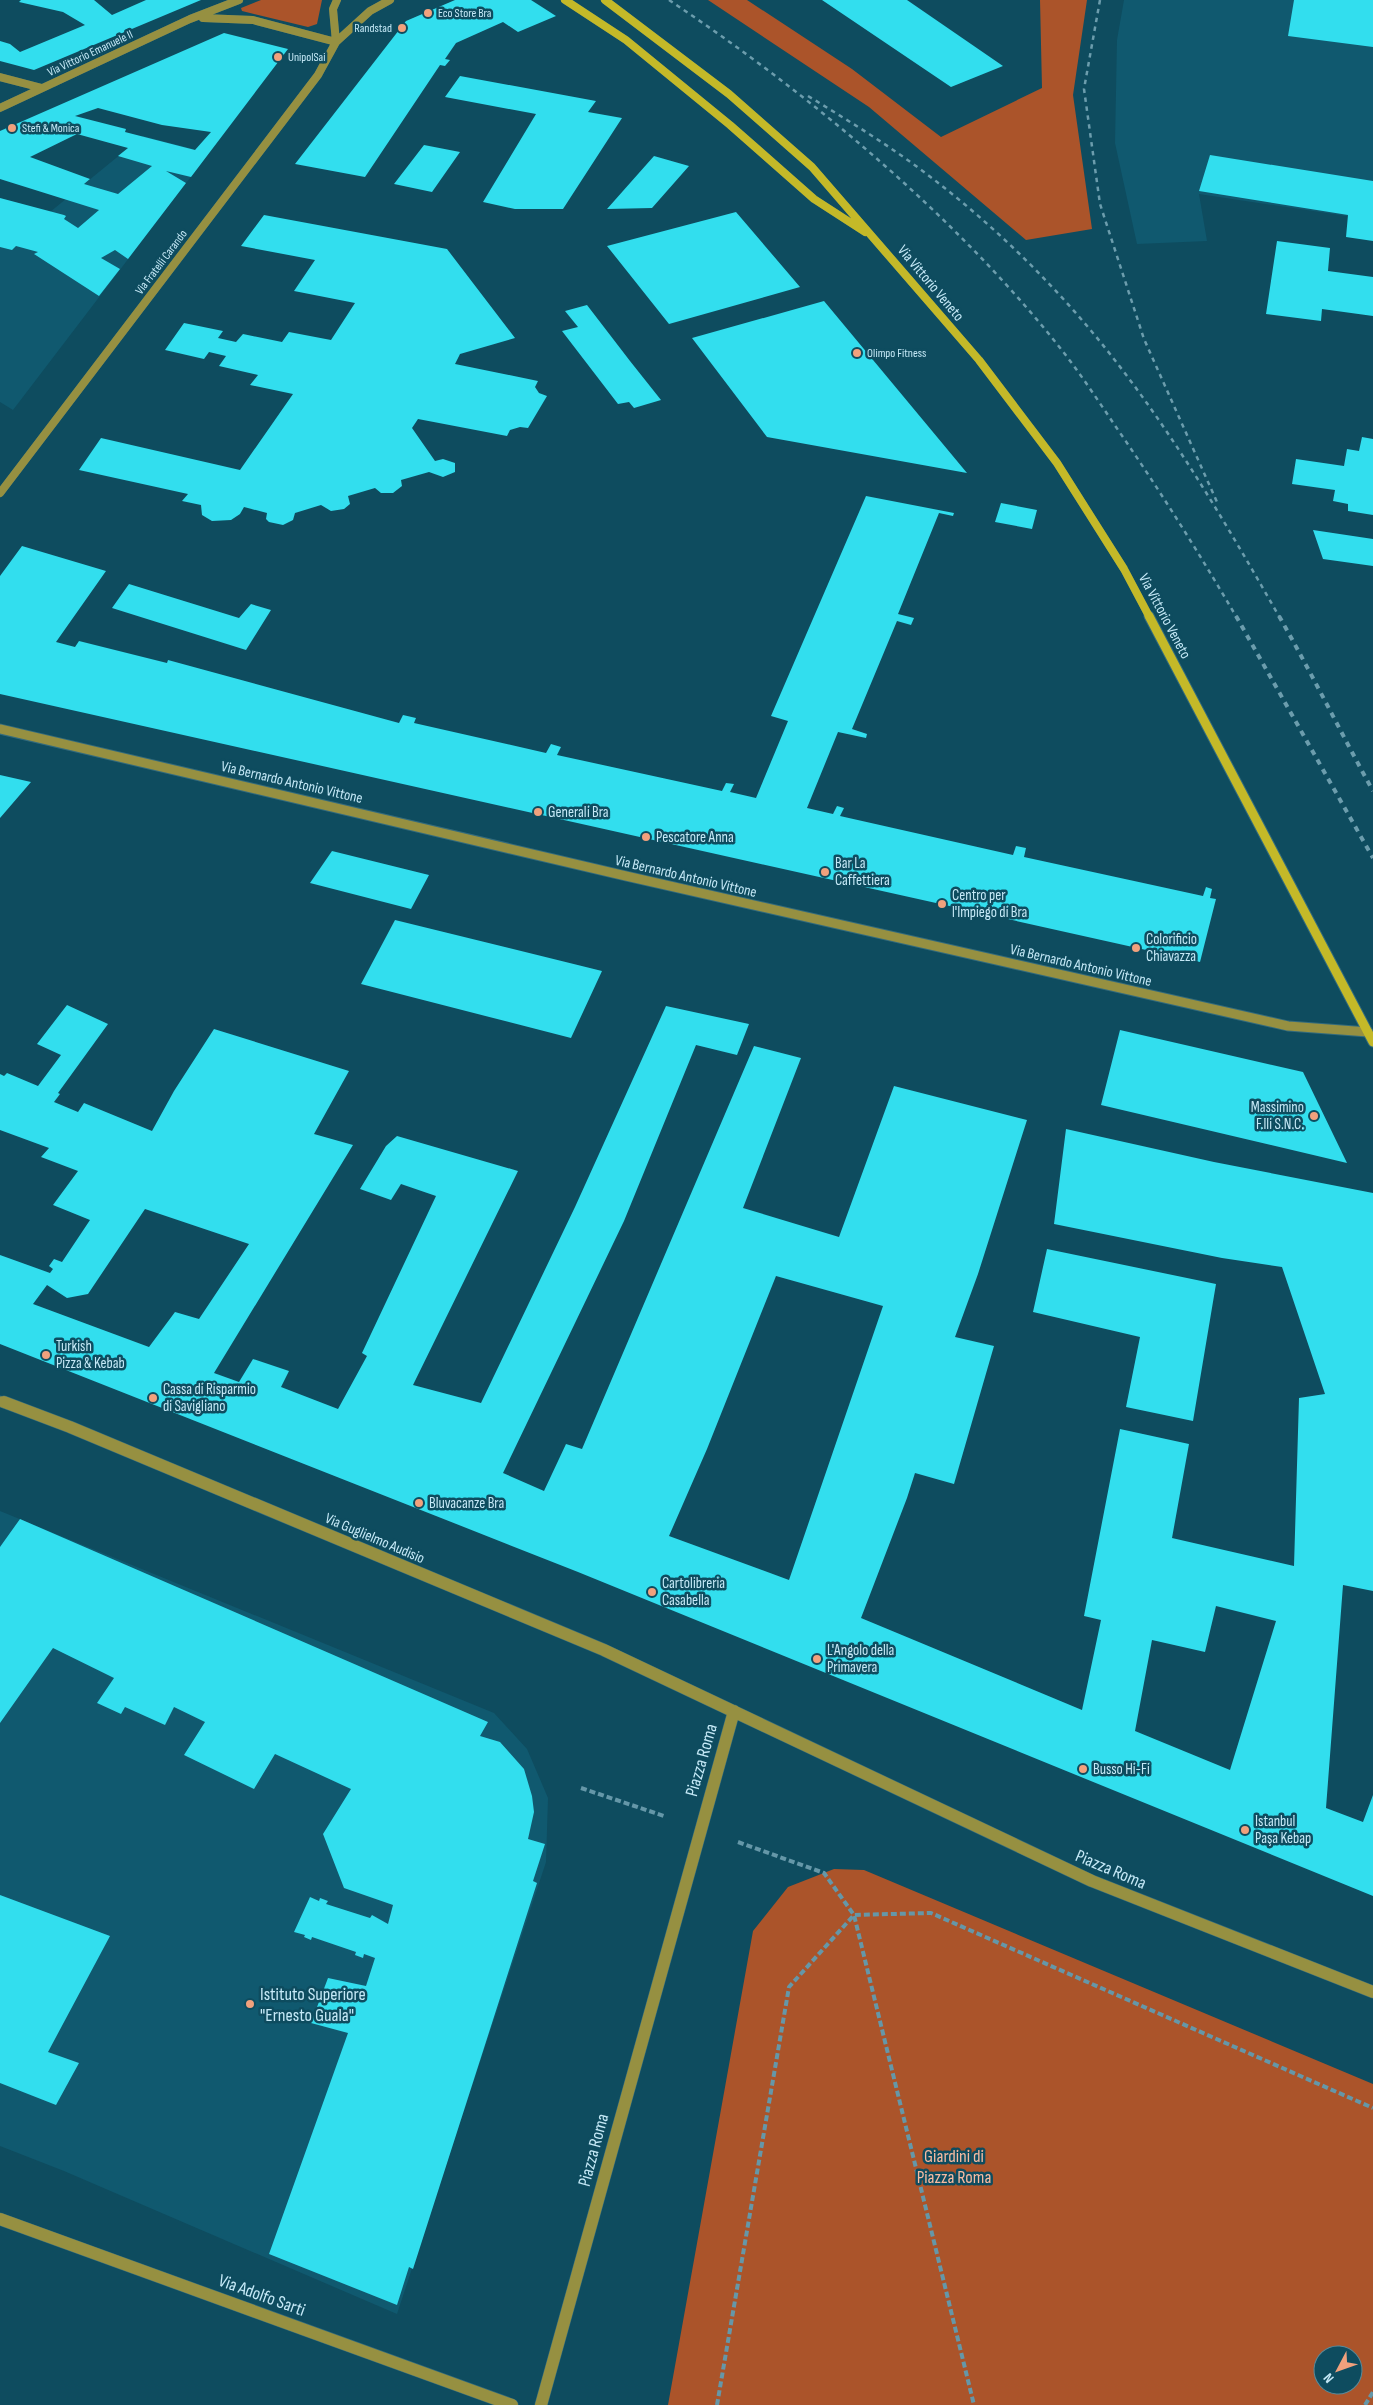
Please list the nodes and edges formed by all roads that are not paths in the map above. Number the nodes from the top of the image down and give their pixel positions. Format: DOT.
graph roads {
  1 [pos="239,0"];
  2 [pos="337,0"];
  3 [pos="390,0"];
  4 [pos="565,0"];
  5 [pos="605,0"];
  6 [pos="190,19"];
  7 [pos="336,42"];
  8 [pos="0,76"];
  9 [pos="42,88"];
  10 [pos="0,108"];
  11 [pos="876,240"];
  12 [pos="0,493"];
  13 [pos="0,729"];
  14 [pos="1368,1032"];
  15 [pos="1373,1042"];
  16 [pos="0,1401"];
  17 [pos="734,1711"];
  18 [pos="1373,1992"];
  19 [pos="0,2219"];
  20 [pos="512,2405"];
  21 [pos="541,2405"];
  1 -- 6 [label="street, Via Vittorio Emanuele II"];
  2 -- 7 [label="street"];
  3 -- 7 [label="street, Via Fratelli Carando"];
  4 -- 11 [label="main road, Via Vittorio Veneto"];
  5 -- 11 [label="main road, Via Vittorio Veneto"];
  6 -- 7 [label="street, Via Vittorio Emanuele II"];
  6 -- 9 [label="street, Via Vittorio Emanuele II"];
  7 -- 12 [label="street, Via Fratelli Carando"];
  8 -- 9 [label="street"];
  9 -- 10 [label="street, Via Vittorio Emanuele II"];
  11 -- 14 [label="main road, Via Vittorio Veneto"];
  13 -- 14 [label="street, Via Bernardo Antonio Vittone"];
  14 -- 15 [label="main road, Via Vittorio Veneto"];
  16 -- 17 [label="street, Via Guglielmo Audisio"];
  17 -- 18 [label="street, Piazza Roma"];
  17 -- 21 [label="street, Piazza Roma"];
  19 -- 20 [label="street, Via Adolfo Sarti"];
}
